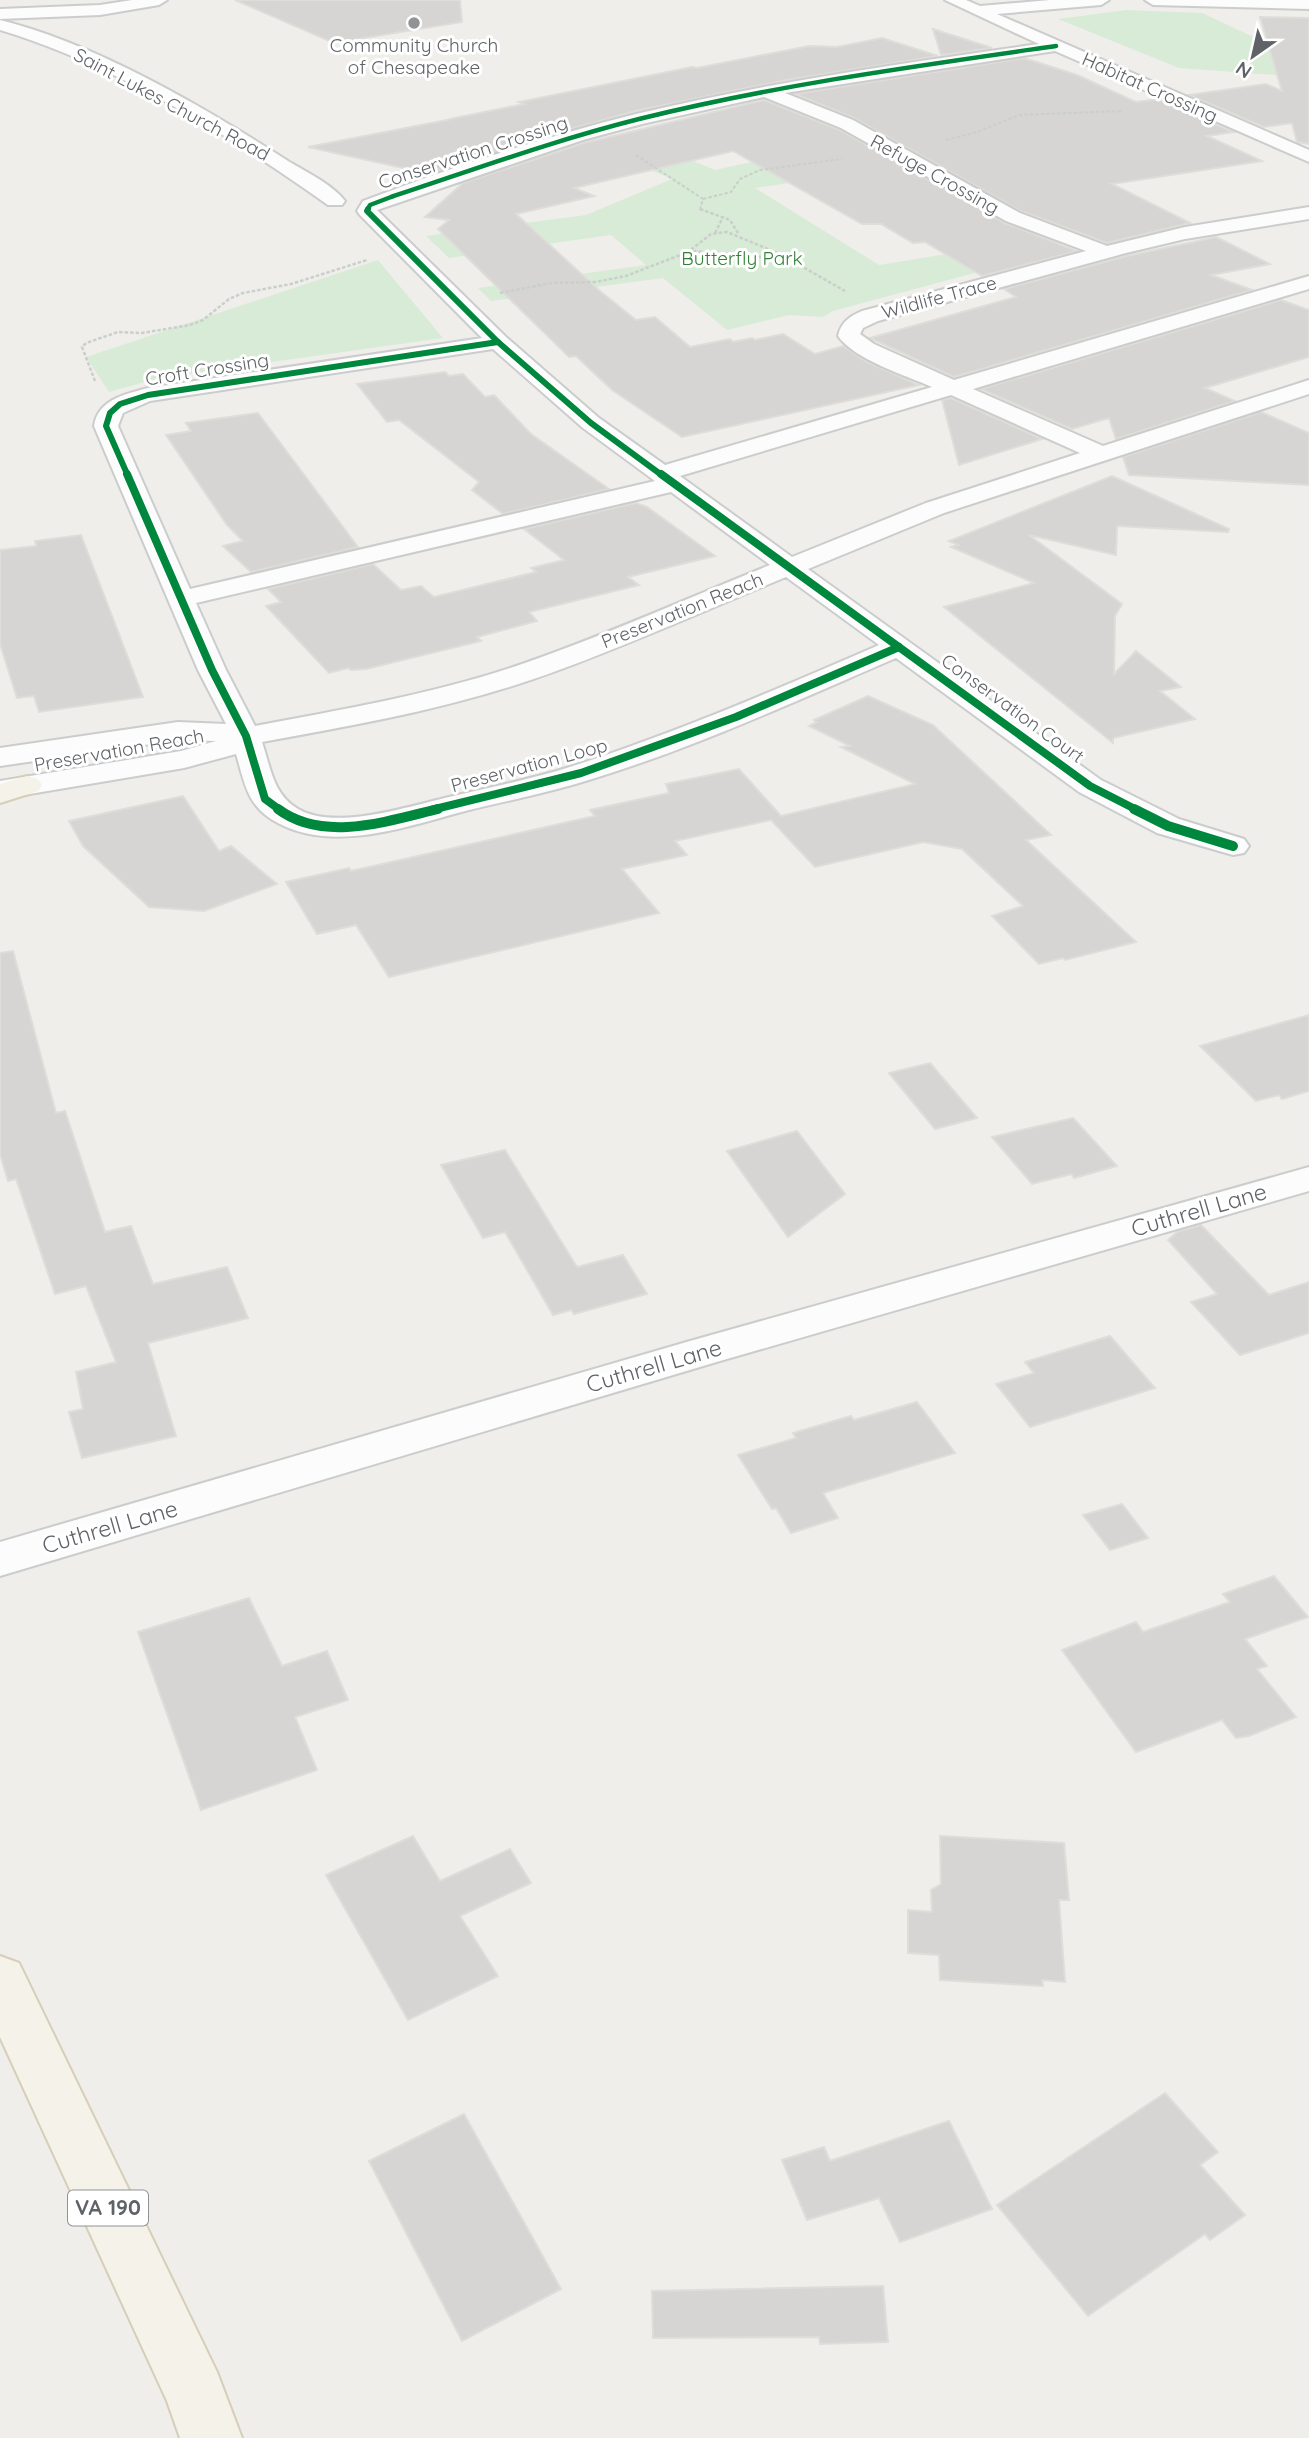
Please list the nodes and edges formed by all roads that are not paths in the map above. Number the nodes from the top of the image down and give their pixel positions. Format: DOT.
graph roads {
  1 [pos="25,0"];
  2 [pos="159,0"];
  3 [pos="953,0"];
  4 [pos="1101,0"];
  5 [pos="1153,0"];
  6 [pos="1309,4"];
  7 [pos="0,7"];
  8 [pos="977,11"];
  9 [pos="0,14"];
  10 [pos="0,25"];
  11 [pos="1056,46"];
  12 [pos="766,92"];
  13 [pos="1309,158"];
  14 [pos="391,197"];
  15 [pos="1309,213"];
  16 [pos="1106,252"];
  17 [pos="1309,282"];
  18 [pos="498,342"];
  19 [pos="1309,387"];
  20 [pos="954,388"];
  21 [pos="1099,453"];
  22 [pos="668,479"];
  23 [pos="789,567"];
  24 [pos="181,599"];
  25 [pos="899,647"];
  26 [pos="246,736"];
  27 [pos="0,757"];
  28 [pos="9,790"];
  29 [pos="1233,846"];
  30 [pos="1309,1179"];
  31 [pos="0,1559"];
  32 [pos="0,1979"];
  33 [pos="211,2438"];
  1 -- 7 [label="street"];
  2 -- 9 [label="street"];
  3 -- 8 [label="street, Habitat Crossing"];
  4 -- 8 [label="street"];
  5 -- 6 [label="street"];
  8 -- 11 [label="street, Habitat Crossing"];
  10 -- 14 [label="street, Saint Lukes Church Road"];
  11 -- 12 [label="street, Conservation Crossing"];
  11 -- 13 [label="street, Habitat Crossing"];
  12 -- 14 [label="street, Conservation Crossing"];
  12 -- 16 [label="street, Refuge Crossing"];
  14 -- 18 [label="street, Conservation Crossing"];
  15 -- 16 [label="street, Wildlife Trace"];
  16 -- 20 [label="street, Wildlife Trace"];
  17 -- 20 [label="street"];
  18 -- 22 [label="street, Conservation Crossing"];
  18 -- 24 [label="street, Croft Crossing"];
  19 -- 21 [label="street, Preservation Reach"];
  20 -- 21 [label="street, Wildlife Trace"];
  20 -- 22 [label="street"];
  21 -- 23 [label="street, Preservation Reach"];
  22 -- 23 [label="street, Conservation Crossing"];
  22 -- 24 [label="street"];
  23 -- 25 [label="street, Conservation Court"];
  23 -- 26 [label="street, Preservation Reach"];
  24 -- 26 [label="street, Croft Crossing"];
  25 -- 26 [label="street, Preservation Loop"];
  25 -- 29 [label="street, Conservation Court"];
  26 -- 27 [label="street, Preservation Reach"];
  26 -- 28 [label="street, Preservation Reach"];
  30 -- 31 [label="street, Cuthrell Lane"];
  32 -- 33 [label="main road, VA 190"];
}
